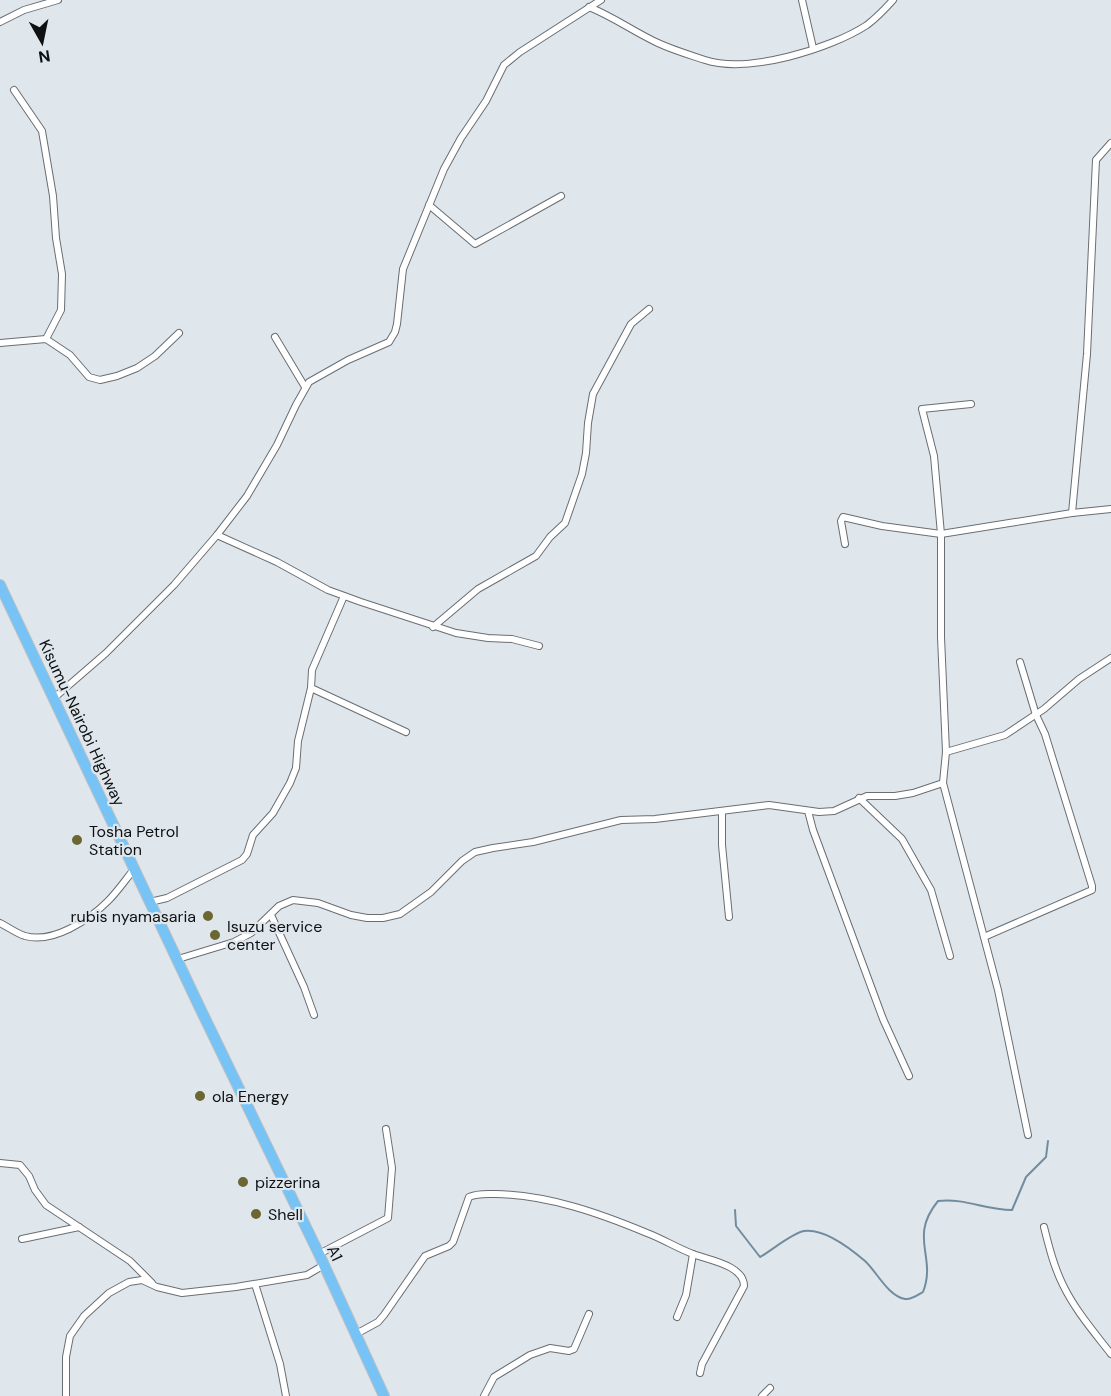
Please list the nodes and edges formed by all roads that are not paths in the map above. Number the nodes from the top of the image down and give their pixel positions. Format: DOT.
graph roads {
  1 [pos="58,0"];
  2 [pos="601,0"];
  3 [pos="802,0"];
  4 [pos="893,0"];
  5 [pos="589,7"];
  6 [pos="0,22"];
  7 [pos="813,48"];
  8 [pos="14,90"];
  9 [pos="1111,143"];
  10 [pos="561,196"];
  11 [pos="429,205"];
  12 [pos="649,309"];
  13 [pos="179,333"];
  14 [pos="275,337"];
  15 [pos="46,339"];
  16 [pos="0,343"];
  17 [pos="305,387"];
  18 [pos="971,404"];
  19 [pos="1111,509"];
  20 [pos="1072,513"];
  21 [pos="941,534"];
  22 [pos="217,535"];
  23 [pos="845,544"];
  24 [pos="0,585"];
  25 [pos="344,596"];
  26 [pos="433,627"];
  27 [pos="539,646"];
  28 [pos="1111,658"];
  29 [pos="1020,663"];
  30 [pos="310,688"];
  31 [pos="54,698"];
  32 [pos="1035,715"];
  33 [pos="406,732"];
  34 [pos="946,752"];
  35 [pos="943,783"];
  36 [pos="860,798"];
  37 [pos="722,811"];
  38 [pos="808,811"];
  39 [pos="135,868"];
  40 [pos="150,902"];
  41 [pos="271,915"];
  42 [pos="729,917"];
  43 [pos="0,923"];
  44 [pos="984,937"];
  45 [pos="950,956"];
  46 [pos="178,959"];
  47 [pos="314,1016"];
  48 [pos="909,1076"];
  49 [pos="257,1124"];
  50 [pos="386,1129"];
  51 [pos="1029,1135"];
  52 [pos="0,1163"];
  53 [pos="80,1227"];
  54 [pos="1044,1227"];
  55 [pos="22,1239"];
  56 [pos="319,1254"];
  57 [pos="693,1254"];
  58 [pos="324,1265"];
  59 [pos="255,1284"];
  60 [pos="157,1287"];
  61 [pos="589,1314"];
  62 [pos="677,1317"];
  63 [pos="356,1334"];
  64 [pos="1111,1354"];
  65 [pos="700,1373"];
  66 [pos="770,1388"];
  67 [pos="66,1396"];
  68 [pos="285,1396"];
  69 [pos="384,1396"];
  70 [pos="484,1396"];
  71 [pos="762,1396"];
  1 -- 6 [label="street"];
  2 -- 5 [label="street"];
  3 -- 7 [label="street"];
  4 -- 7 [label="street"];
  5 -- 7 [label="street"];
  5 -- 11 [label="street"];
  8 -- 15 [label="street"];
  9 -- 20 [label="street"];
  10 -- 11 [label="street"];
  11 -- 17 [label="street"];
  12 -- 26 [label="street"];
  13 -- 15 [label="street"];
  14 -- 17 [label="street"];
  15 -- 16 [label="street"];
  17 -- 22 [label="street"];
  18 -- 21 [label="street"];
  19 -- 20 [label="street"];
  20 -- 21 [label="street"];
  21 -- 23 [label="street"];
  21 -- 34 [label="street"];
  22 -- 25 [label="street"];
  22 -- 31 [label="street"];
  24 -- 31 [label="highway, Kisumu-Nairobi Highway / A1"];
  25 -- 26 [label="street"];
  25 -- 30 [label="street"];
  26 -- 27 [label="street"];
  28 -- 32 [label="street"];
  29 -- 32 [label="street"];
  30 -- 33 [label="street"];
  30 -- 40 [label="street"];
  31 -- 39 [label="highway, Kisumu-Nairobi Highway / A1"];
  32 -- 34 [label="street"];
  32 -- 44 [label="street"];
  34 -- 35 [label="street"];
  35 -- 36 [label="street"];
  35 -- 44 [label="street"];
  36 -- 38 [label="street"];
  36 -- 45 [label="street"];
  37 -- 38 [label="street"];
  37 -- 41 [label="street"];
  37 -- 42 [label="street"];
  38 -- 48 [label="street"];
  39 -- 40 [label="highway, Kisumu-Nairobi Highway / A1"];
  39 -- 43 [label="street"];
  40 -- 46 [label="highway, Kisumu-Nairobi Highway / A1"];
  41 -- 46 [label="street"];
  41 -- 47 [label="street"];
  44 -- 51 [label="street"];
  46 -- 49 [label="highway, Kisumu-Nairobi Highway / A1"];
  49 -- 56 [label="highway, A1 / A1"];
  50 -- 56 [label="street"];
  52 -- 53 [label="street"];
  53 -- 55 [label="street"];
  53 -- 60 [label="street"];
  54 -- 64 [label="street"];
  56 -- 58 [label="highway, A1 / A1"];
  57 -- 62 [label="street"];
  57 -- 63 [label="street"];
  57 -- 65 [label="street"];
  58 -- 59 [label="street"];
  58 -- 63 [label="highway, A1 / A1"];
  59 -- 60 [label="street"];
  59 -- 68 [label="street"];
  60 -- 67 [label="street"];
  61 -- 70 [label="street"];
  63 -- 69 [label="highway, A1 / A1"];
  66 -- 71 [label="street"];
}
